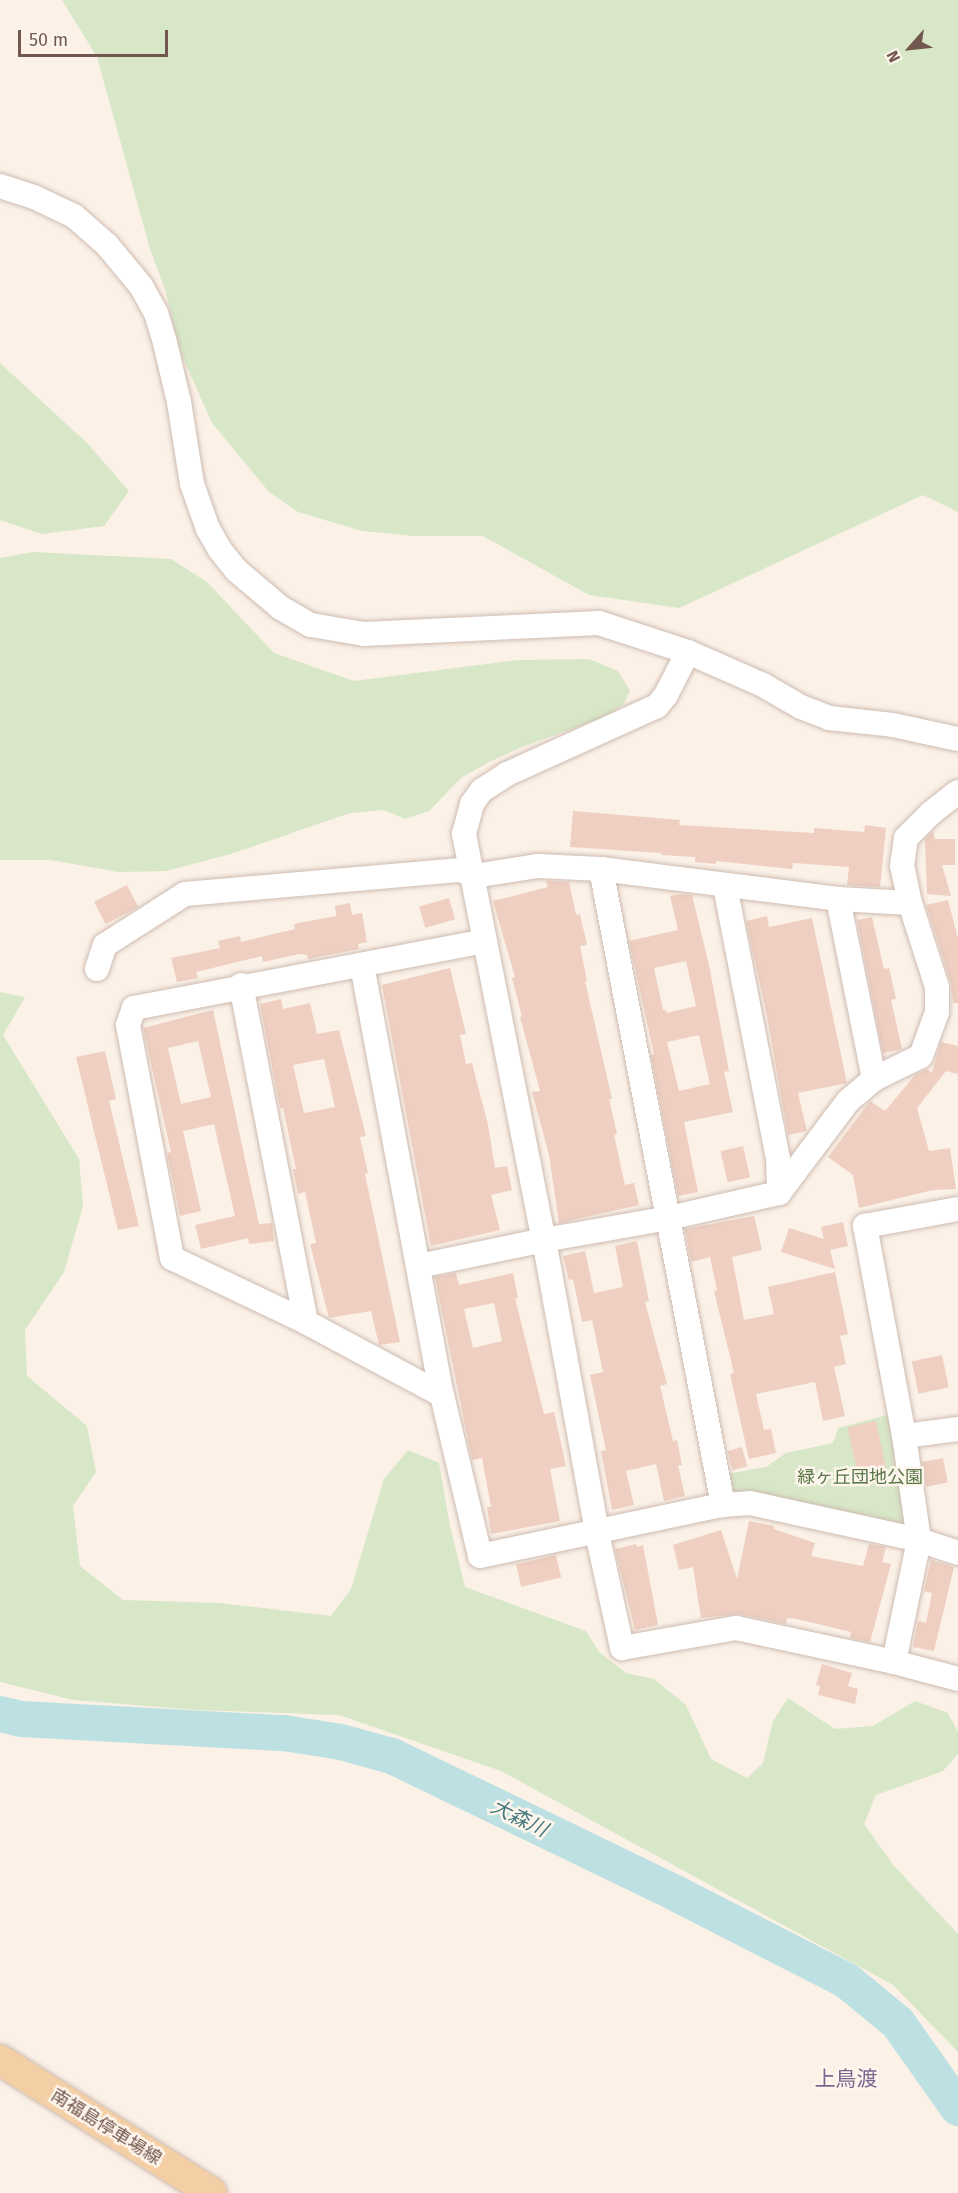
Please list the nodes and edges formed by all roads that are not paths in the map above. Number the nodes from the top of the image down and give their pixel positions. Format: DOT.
graph roads {
  1 [pos="0,186"];
  2 [pos="688,652"];
  3 [pos="958,739"];
  4 [pos="958,792"];
  5 [pos="601,869"];
  6 [pos="474,876"];
  7 [pos="725,886"];
  8 [pos="838,899"];
  9 [pos="910,903"];
  10 [pos="484,941"];
  11 [pos="362,965"];
  12 [pos="97,969"];
  13 [pos="241,986"];
  14 [pos="874,1079"];
  15 [pos="778,1193"];
  16 [pos="958,1209"];
  17 [pos="669,1218"];
  18 [pos="544,1240"];
  19 [pos="419,1266"];
  20 [pos="306,1322"];
  21 [pos="442,1395"];
  22 [pos="958,1429"];
  23 [pos="904,1436"];
  24 [pos="723,1505"];
  25 [pos="597,1533"];
  26 [pos="919,1540"];
  27 [pos="958,1553"];
  28 [pos="894,1662"];
  29 [pos="958,1679"];
  30 [pos="2,2066"];
  31 [pos="205,2191"];
  1 -- 2 [label="street"];
  2 -- 3 [label="street"];
  2 -- 6 [label="street"];
  4 -- 9 [label="street"];
  5 -- 6 [label="street"];
  5 -- 7 [label="street"];
  5 -- 17 [label="street"];
  6 -- 10 [label="street"];
  6 -- 12 [label="street"];
  7 -- 8 [label="street"];
  7 -- 15 [label="street"];
  8 -- 9 [label="street"];
  8 -- 14 [label="street"];
  9 -- 14 [label="street"];
  10 -- 11 [label="street"];
  10 -- 18 [label="street"];
  11 -- 13 [label="street"];
  11 -- 19 [label="street"];
  13 -- 20 [label="street"];
  13 -- 20 [label="street"];
  14 -- 15 [label="street"];
  15 -- 17 [label="street"];
  16 -- 23 [label="street"];
  17 -- 18 [label="street"];
  17 -- 24 [label="street"];
  18 -- 19 [label="street"];
  18 -- 25 [label="street"];
  19 -- 21 [label="street"];
  20 -- 21 [label="street"];
  21 -- 25 [label="street"];
  22 -- 23 [label="street"];
  23 -- 26 [label="street"];
  24 -- 25 [label="street"];
  24 -- 26 [label="street"];
  25 -- 28 [label="street"];
  26 -- 27 [label="street"];
  26 -- 28 [label="street"];
  28 -- 29 [label="street"];
  30 -- 31 [label="main road, 南福島停車場線"];
}
